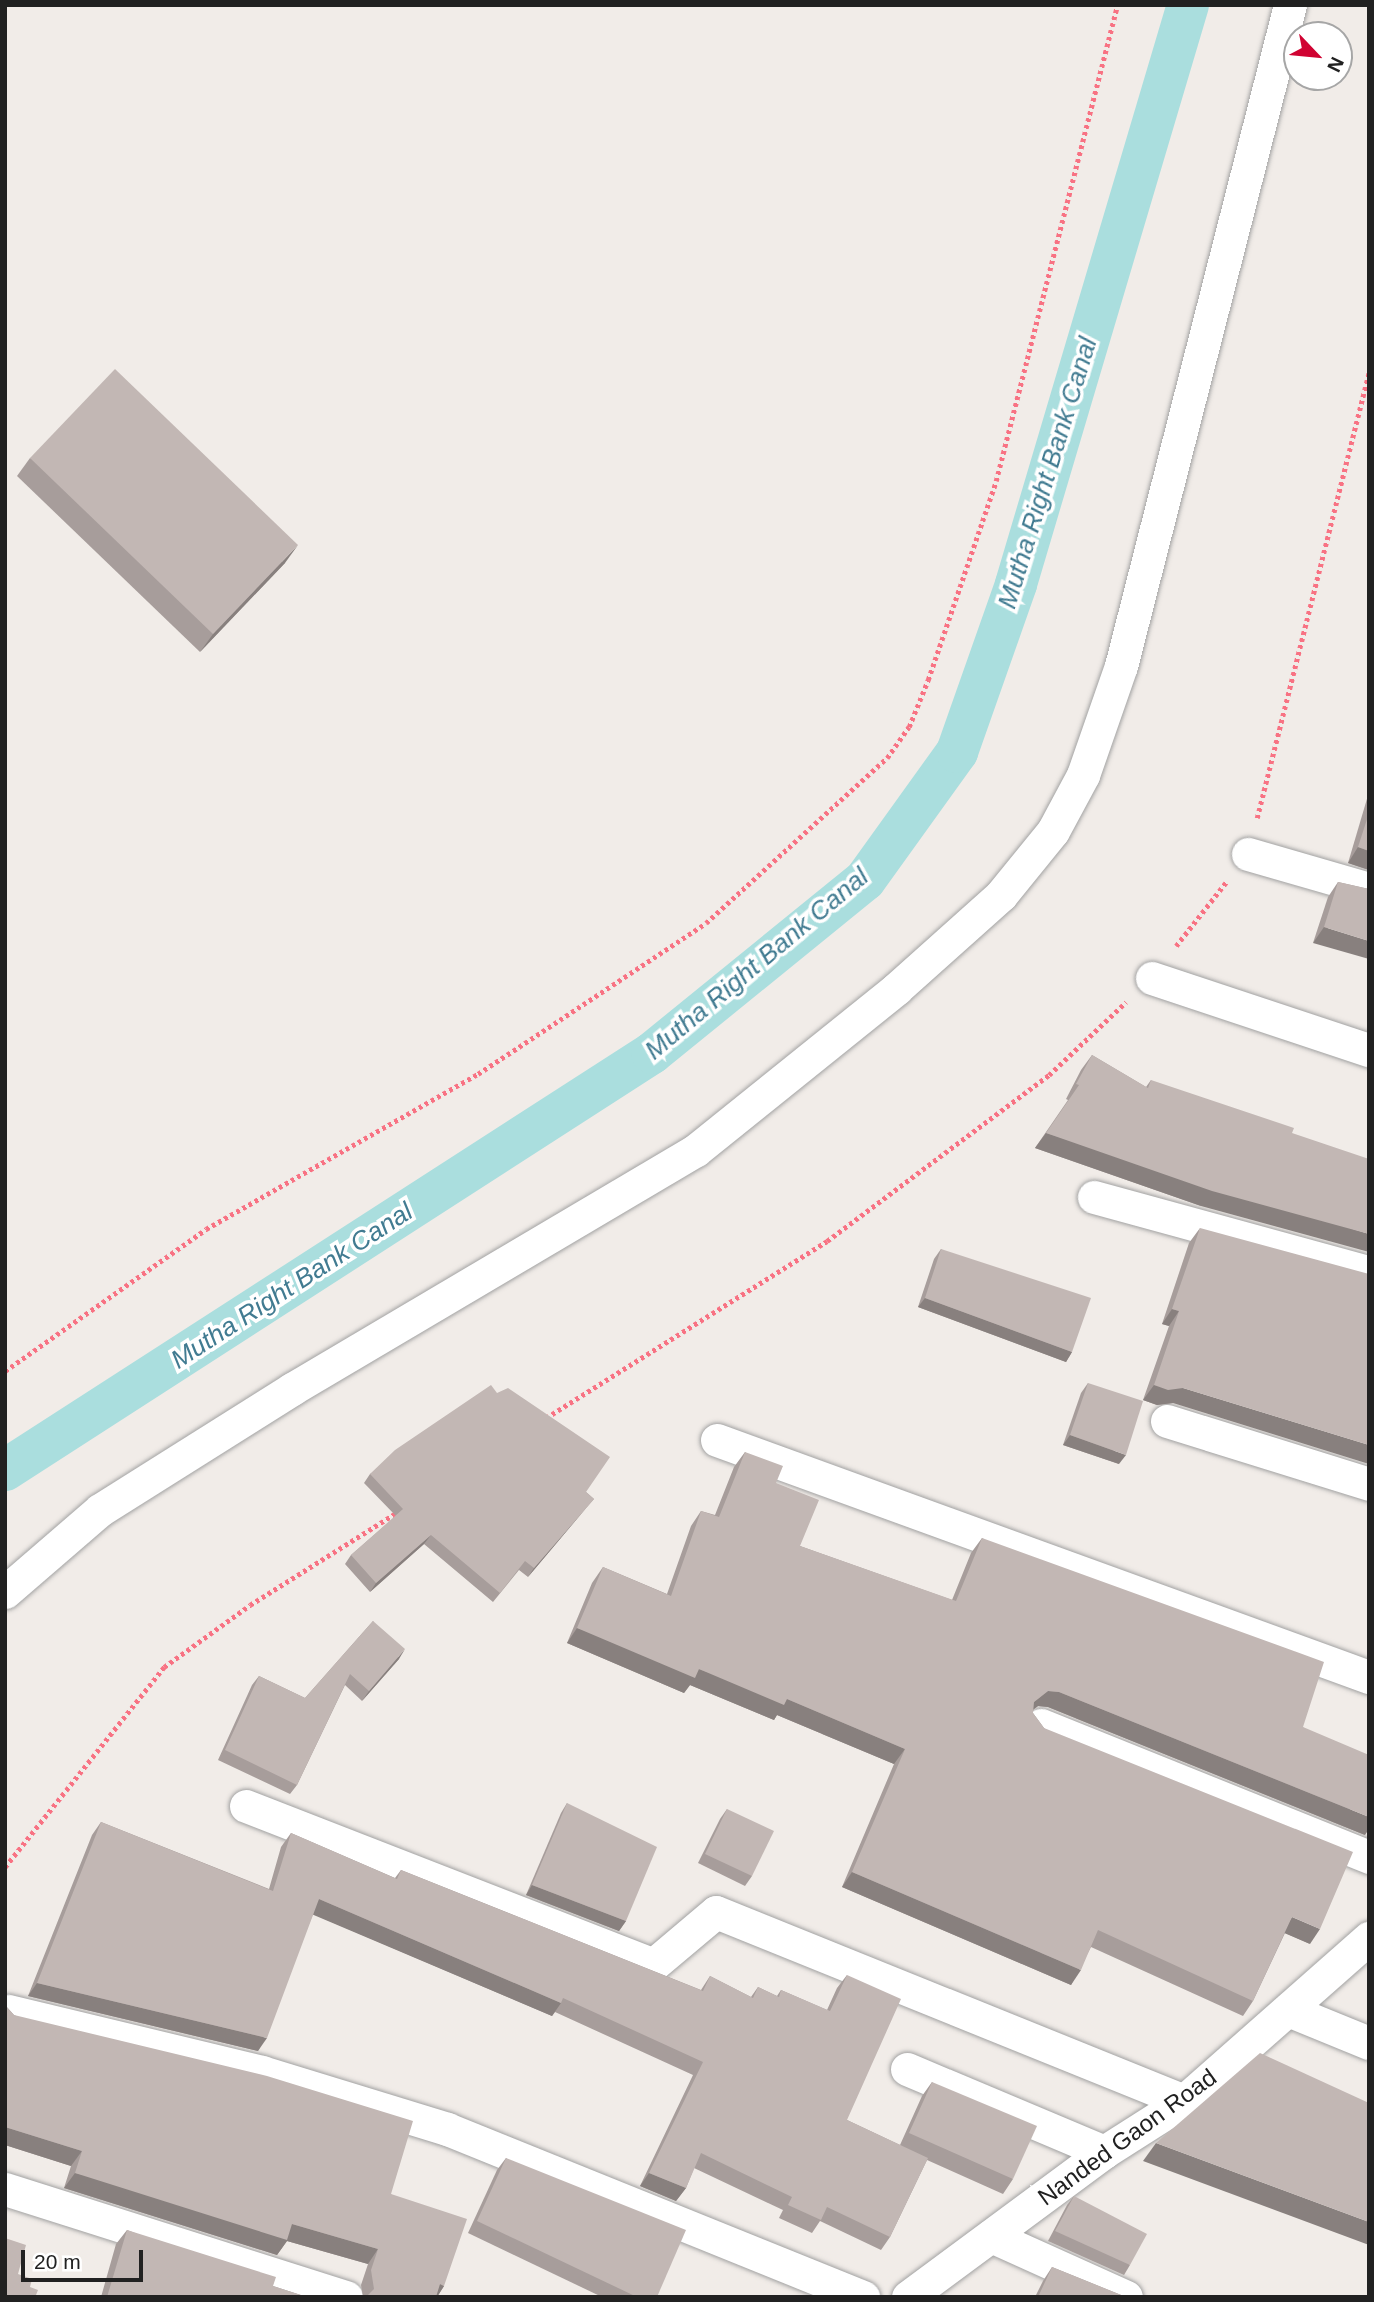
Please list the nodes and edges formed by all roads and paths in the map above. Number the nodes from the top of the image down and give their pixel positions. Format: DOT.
graph roads {
  1 [pos="1117,5"];
  2 [pos="1290,5"];
  3 [pos="1369,371"];
  4 [pos="1248,854"];
  5 [pos="1369,889"];
  6 [pos="1152,978"];
  7 [pos="1369,1050"];
  8 [pos="1094,1197"];
  9 [pos="1369,1272"];
  10 [pos="5,1371"];
  11 [pos="542,1420"];
  12 [pos="1167,1420"];
  13 [pos="718,1440"];
  14 [pos="1369,1483"];
  15 [pos="402,1509"];
  16 [pos="5,1592"];
  17 [pos="1369,1677"];
  18 [pos="1041,1725"];
  19 [pos="246,1806"];
  20 [pos="1369,1857"];
  21 [pos="5,1867"];
  22 [pos="1369,1938"];
  23 [pos="1288,2010"];
  24 [pos="8,2011"];
  25 [pos="1369,2043"];
  26 [pos="1246,2049"];
  27 [pos="1277,2065"];
  28 [pos="907,2070"];
  29 [pos="1184,2101"];
  30 [pos="1104,2152"];
  31 [pos="5,2189"];
  32 [pos="991,2236"];
  33 [pos="346,2297"];
  34 [pos="863,2297"];
  35 [pos="908,2297"];
  36 [pos="1126,2297"];
  1 -- 10 [label="path"];
  2 -- 16 [label="street"];
  3 -- 4 [label="path"];
  4 -- 5 [label="street"];
  4 -- 6 [label="path"];
  6 -- 7 [label="street"];
  6 -- 11 [label="path"];
  8 -- 9 [label="street"];
  12 -- 14 [label="street"];
  13 -- 17 [label="street"];
  15 -- 21 [label="path"];
  18 -- 20 [label="street"];
  19 -- 29 [label="street"];
  22 -- 23 [label="street, Nanded Gaon Road"];
  23 -- 25 [label="street"];
  23 -- 26 [label="street, Nanded Gaon Road"];
  24 -- 34 [label="street"];
  26 -- 27 [label="street"];
  26 -- 29 [label="street, Nanded Gaon Road"];
  28 -- 30 [label="street"];
  29 -- 30 [label="street, Nanded Gaon Road"];
  30 -- 32 [label="street, Nanded Gaon Road"];
  31 -- 33 [label="street"];
  32 -- 35 [label="street, Nanded Gaon Road"];
  32 -- 36 [label="street"];
}
